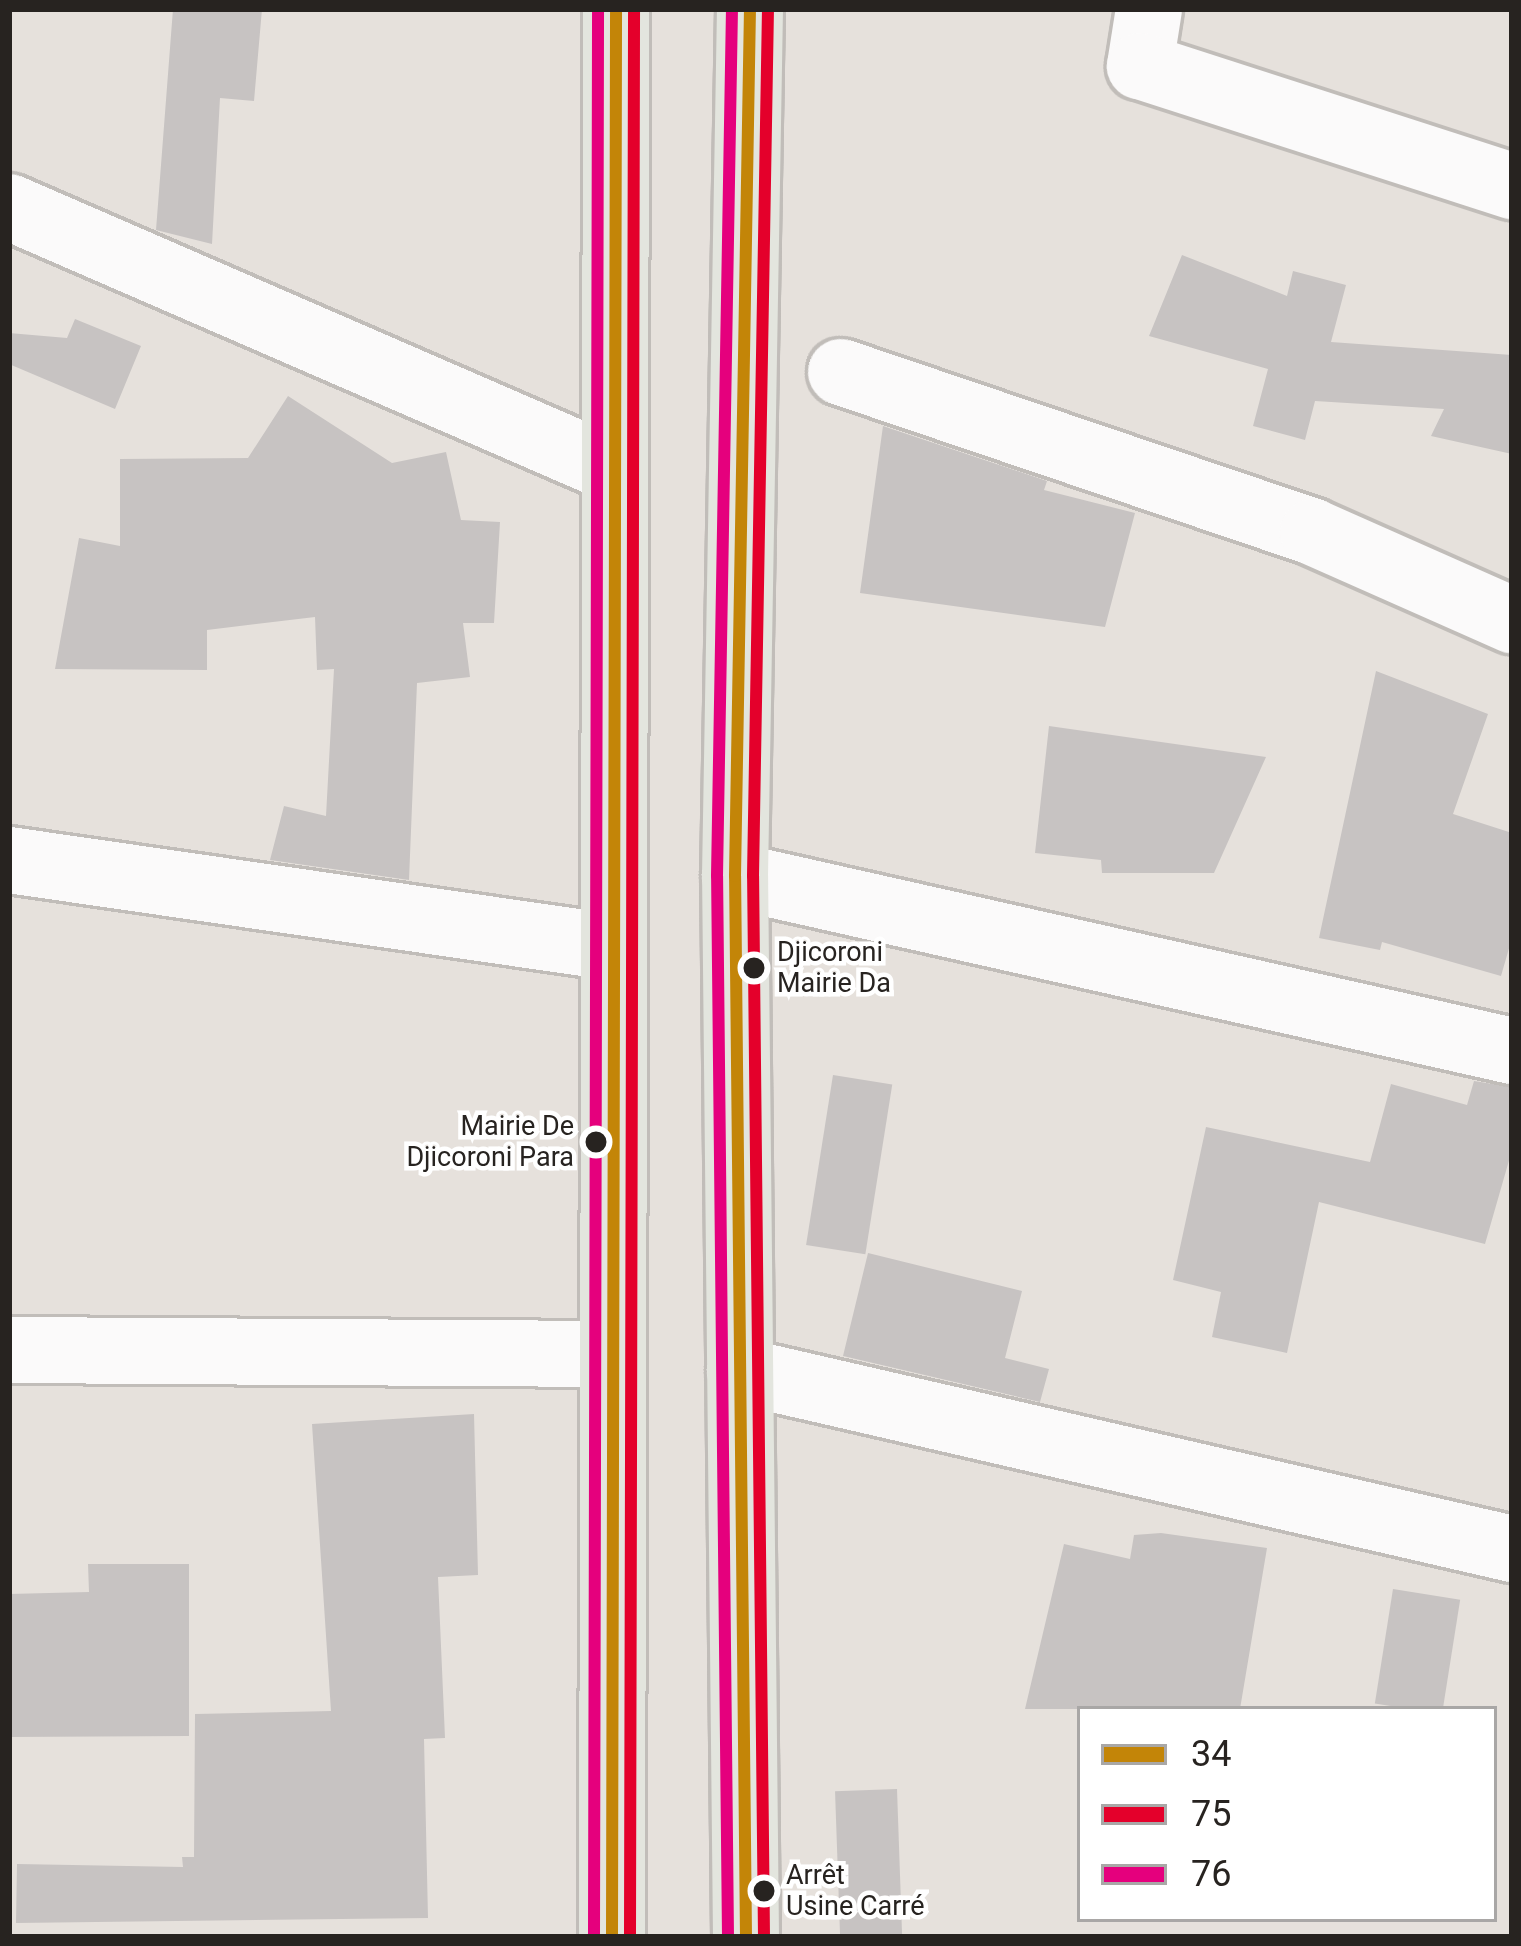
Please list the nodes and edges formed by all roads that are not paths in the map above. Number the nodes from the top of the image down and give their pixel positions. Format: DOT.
graph roads {
  1 [pos="616,9"];
  2 [pos="750,9"];
  3 [pos="1149,9"];
  4 [pos="1512,186"];
  5 [pos="9,207"];
  6 [pos="841,372"];
  7 [pos="612,470"];
  8 [pos="1512,620"];
  9 [pos="9,860"];
  10 [pos="735,876"];
  11 [pos="611,947"];
  12 [pos="1512,1051"];
  13 [pos="9,1350"];
  14 [pos="610,1354"];
  15 [pos="740,1371"];
  16 [pos="1512,1549"];
  17 [pos="612,1937"];
  18 [pos="746,1937"];
  1 -- 7 [label="highway"];
  2 -- 10 [label="highway"];
  3 -- 4 [label="street"];
  5 -- 7 [label="street"];
  6 -- 8 [label="street"];
  7 -- 11 [label="highway"];
  9 -- 11 [label="street"];
  10 -- 12 [label="street"];
  10 -- 15 [label="highway"];
  11 -- 14 [label="highway"];
  13 -- 14 [label="street"];
  14 -- 17 [label="highway"];
  15 -- 16 [label="street"];
  15 -- 18 [label="highway"];
}
